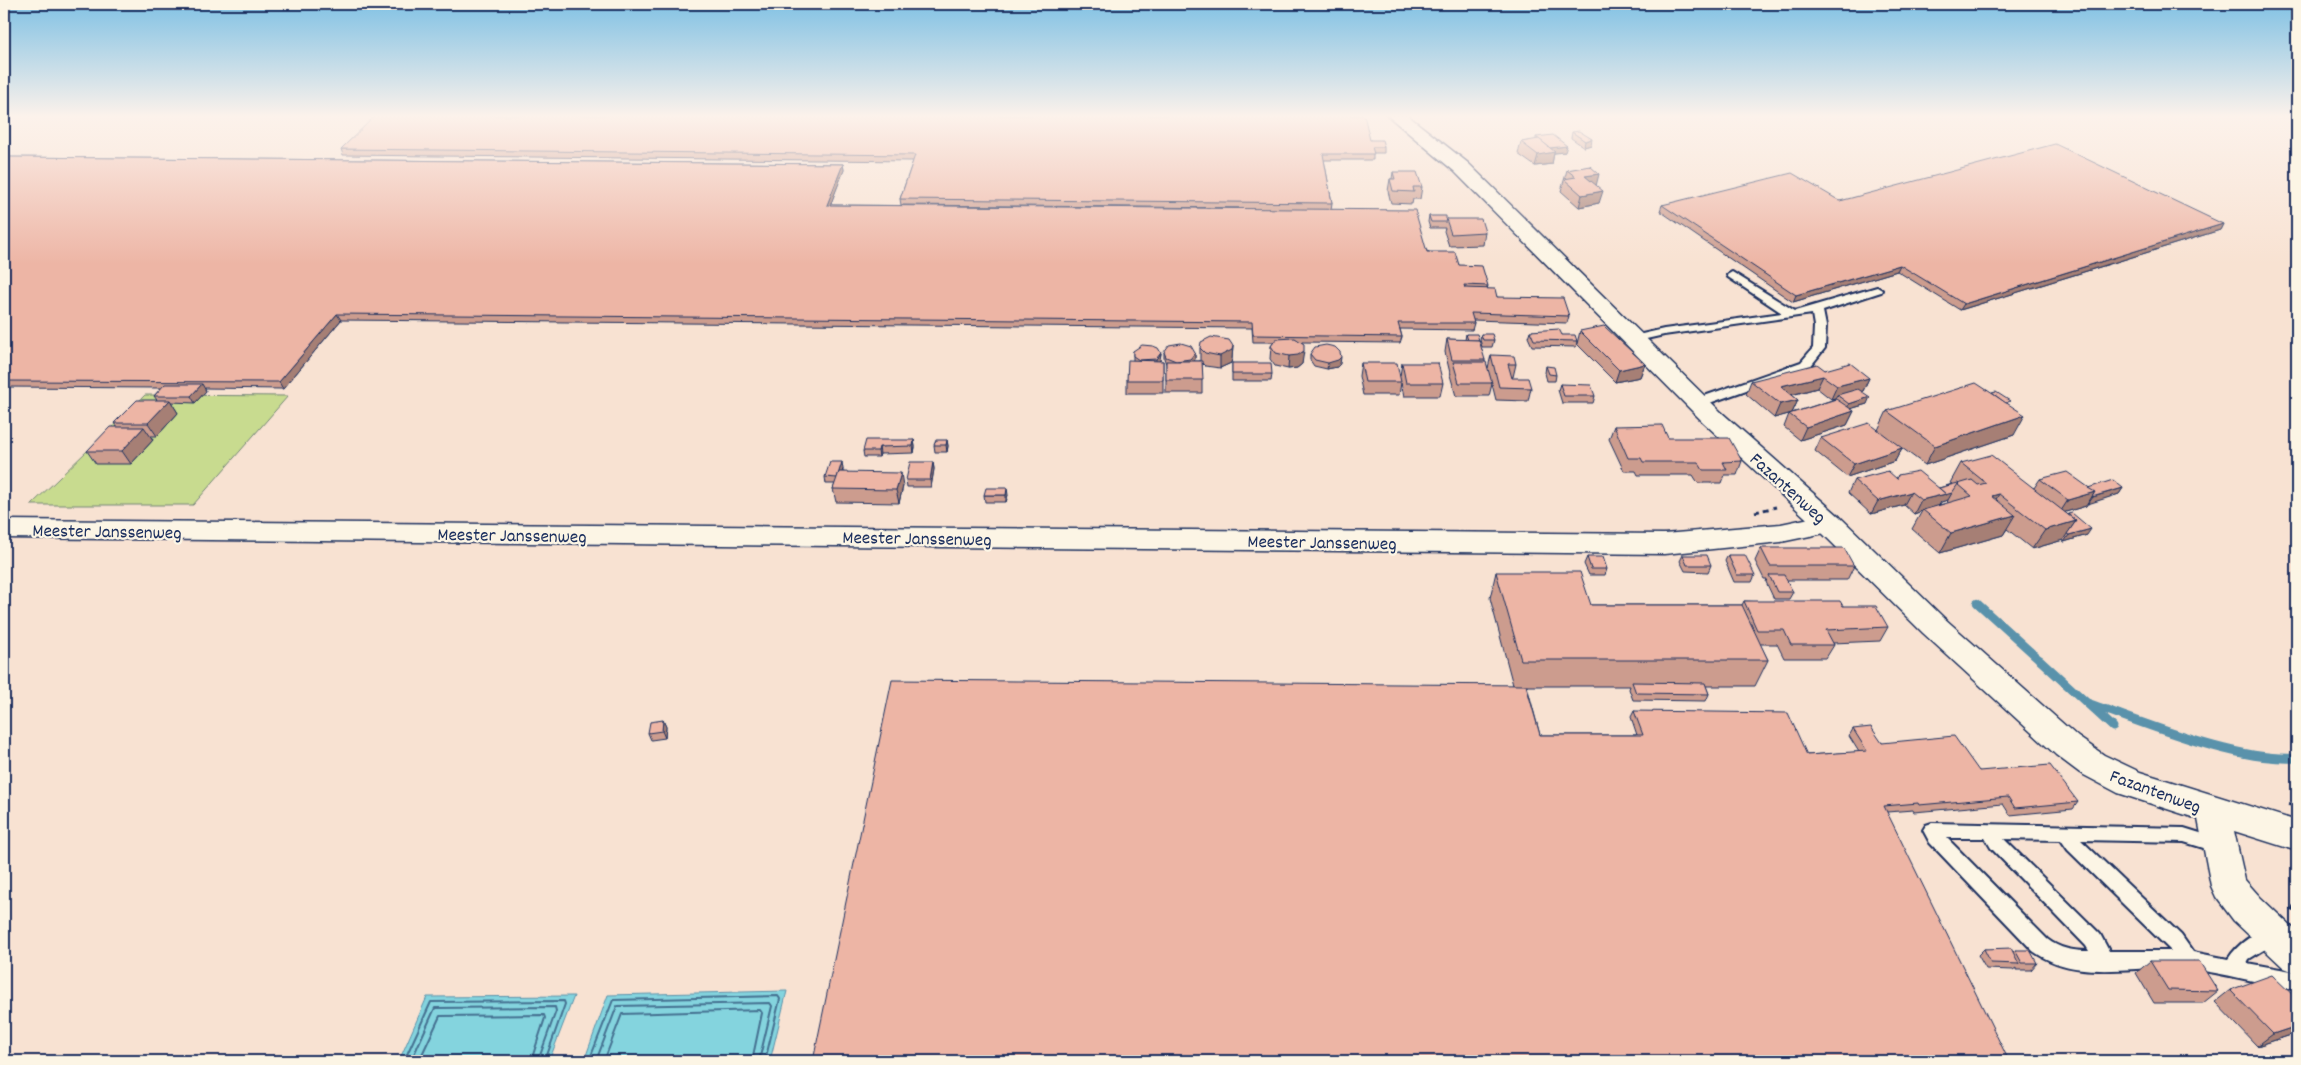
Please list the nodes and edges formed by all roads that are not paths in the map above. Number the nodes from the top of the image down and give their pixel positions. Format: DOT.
graph roads {
  1 [pos="1457,165"];
  2 [pos="1732,274"];
  3 [pos="1876,290"];
  4 [pos="1817,309"];
  5 [pos="1792,314"];
  6 [pos="1633,339"];
  7 [pos="1697,403"];
  8 [pos="1829,523"];
  9 [pos="4,529"];
  10 [pos="2213,811"];
  11 [pos="1990,831"];
  12 [pos="2066,833"];
  13 [pos="2297,836"];
  14 [pos="2220,846"];
  15 [pos="2285,945"];
  16 [pos="2188,960"];
  17 [pos="2104,961"];
  18 [pos="2233,969"];
  19 [pos="2297,981"];
  1 -- 6 [label="street, Fazantenweg"];
  2 -- 5 [label="lane"];
  3 -- 4 [label="lane"];
  4 -- 5 [label="lane"];
  4 -- 7 [label="lane"];
  5 -- 6 [label="lane"];
  6 -- 7 [label="street, Fazantenweg"];
  7 -- 8 [label="street, Fazantenweg"];
  8 -- 9 [label="street, Meester Janssenweg"];
  8 -- 10 [label="street, Fazantenweg"];
  10 -- 13 [label="street, Fazantenweg"];
  10 -- 14 [label="street"];
  11 -- 12 [label="lane"];
  11 -- 17 [label="lane"];
  11 -- 17 [label="lane"];
  12 -- 14 [label="lane"];
  12 -- 16 [label="lane"];
  14 -- 15 [label="street"];
  15 -- 18 [label="lane"];
  16 -- 17 [label="lane"];
  16 -- 18 [label="lane"];
  18 -- 19 [label="lane"];
}
